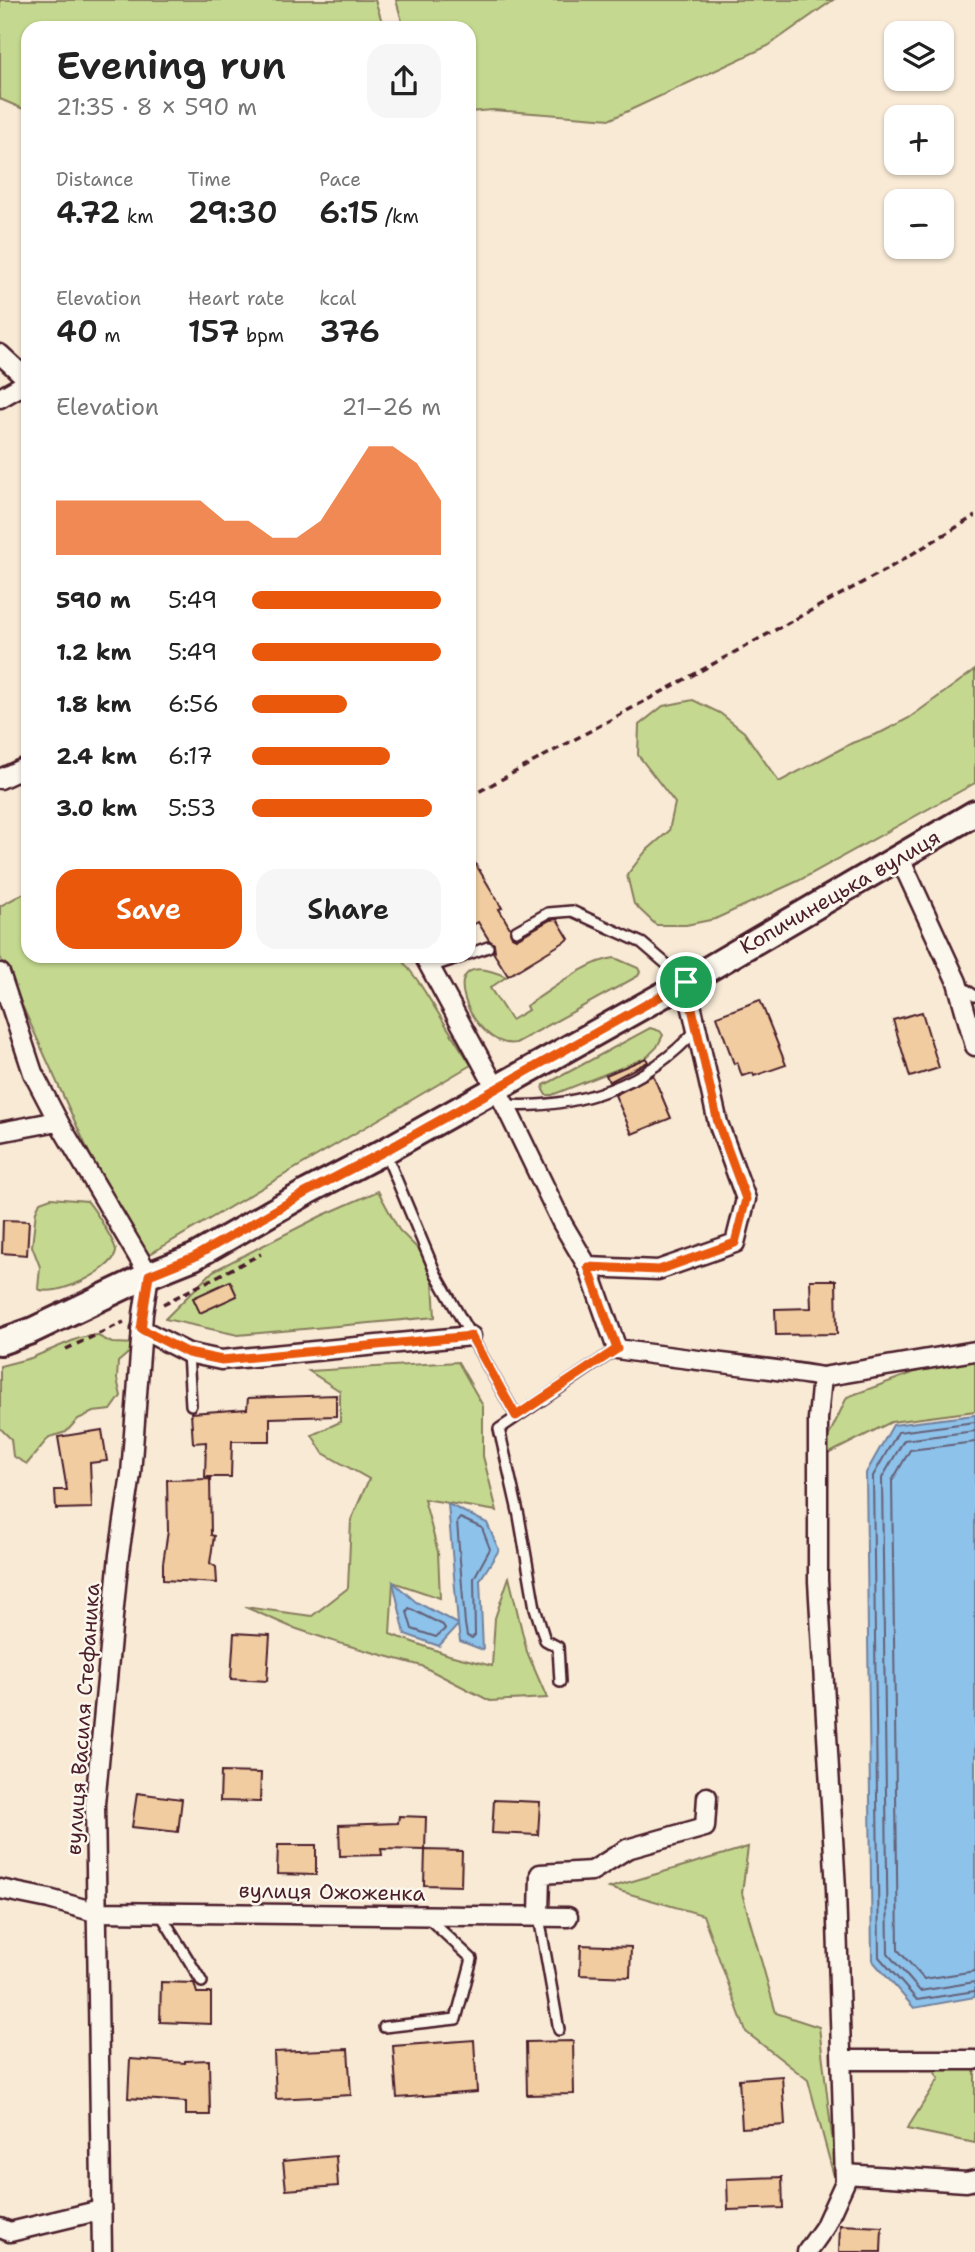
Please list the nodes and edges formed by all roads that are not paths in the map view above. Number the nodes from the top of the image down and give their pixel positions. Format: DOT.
graph roads {
  1 [pos="0,354"];
  2 [pos="21,374"];
  3 [pos="21,385"];
  4 [pos="0,398"];
  5 [pos="21,769"];
  6 [pos="0,779"];
  7 [pos="975,813"];
  8 [pos="899,856"];
  9 [pos="516,931"];
  10 [pos="488,947"];
  11 [pos="476,951"];
  12 [pos="428,963"];
  13 [pos="0,973"];
  14 [pos="686,982"];
  15 [pos="957,982"];
  16 [pos="975,996"];
  17 [pos="698,1027"];
  18 [pos="975,1046"];
  19 [pos="500,1096"];
  20 [pos="58,1121"];
  21 [pos="0,1132"];
  22 [pos="385,1151"];
  23 [pos="588,1267"];
  24 [pos="149,1275"];
  25 [pos="141,1329"];
  26 [pos="471,1336"];
  27 [pos="0,1342"];
  28 [pos="617,1349"];
  29 [pos="975,1351"];
  30 [pos="188,1353"];
  31 [pos="822,1377"];
  32 [pos="191,1405"];
  33 [pos="516,1416"];
  34 [pos="560,1682"];
  35 [pos="707,1797"];
  36 [pos="0,1889"];
  37 [pos="95,1912"];
  38 [pos="160,1913"];
  39 [pos="539,1915"];
  40 [pos="426,1916"];
  41 [pos="568,1917"];
  42 [pos="202,1982"];
  43 [pos="384,2027"];
  44 [pos="559,2030"];
  45 [pos="842,2060"];
  46 [pos="975,2060"];
  47 [pos="845,2174"];
  48 [pos="975,2180"];
  49 [pos="101,2210"];
  50 [pos="0,2228"];
  51 [pos="102,2252"];
  52 [pos="807,2252"];
  1 -- 2 [label="street"];
  3 -- 4 [label="street"];
  5 -- 6 [label="street"];
  7 -- 8 [label="main road, Копичинецька вулиця"];
  8 -- 14 [label="main road, Копичинецька вулиця"];
  8 -- 15 [label="street"];
  9 -- 14 [label="lane"];
  10 -- 11 [label="lane"];
  12 -- 19 [label="street"];
  13 -- 20 [label="street"];
  14 -- 17 [label="street"];
  14 -- 19 [label="main road, Копичинецька вулиця"];
  15 -- 16 [label="lane"];
  15 -- 18 [label="street"];
  17 -- 19 [label="lane"];
  17 -- 23 [label="street"];
  19 -- 22 [label="main road, Копичинецька вулиця"];
  19 -- 23 [label="street"];
  20 -- 21 [label="street"];
  20 -- 24 [label="street"];
  22 -- 24 [label="main road, Копичинецька вулиця"];
  22 -- 26 [label="lane"];
  23 -- 28 [label="street"];
  24 -- 25 [label="street, вулиця Василя Стефаника"];
  24 -- 27 [label="main road, Копичинецька вулиця"];
  25 -- 30 [label="street"];
  25 -- 37 [label="street, вулиця Василя Стефаника"];
  26 -- 30 [label="street"];
  26 -- 33 [label="lane"];
  28 -- 31 [label="street"];
  28 -- 33 [label="lane"];
  29 -- 31 [label="street"];
  30 -- 32 [label="lane"];
  31 -- 45 [label="street"];
  33 -- 34 [label="lane"];
  35 -- 39 [label="street"];
  36 -- 37 [label="street, вулиця Ожоженка"];
  37 -- 38 [label="street, вулиця Ожоженка"];
  37 -- 49 [label="street, вулиця Василя Стефаника"];
  38 -- 40 [label="street, вулиця Ожоженка"];
  38 -- 42 [label="lane"];
  39 -- 40 [label="street, вулиця Ожоженка"];
  39 -- 41 [label="street, вулиця Ожоженка"];
  39 -- 44 [label="lane"];
  40 -- 43 [label="lane"];
  45 -- 46 [label="street"];
  45 -- 47 [label="street"];
  47 -- 48 [label="street"];
  47 -- 52 [label="street"];
  49 -- 50 [label="street"];
  49 -- 51 [label="street, вулиця Василя Стефаника"];
}
